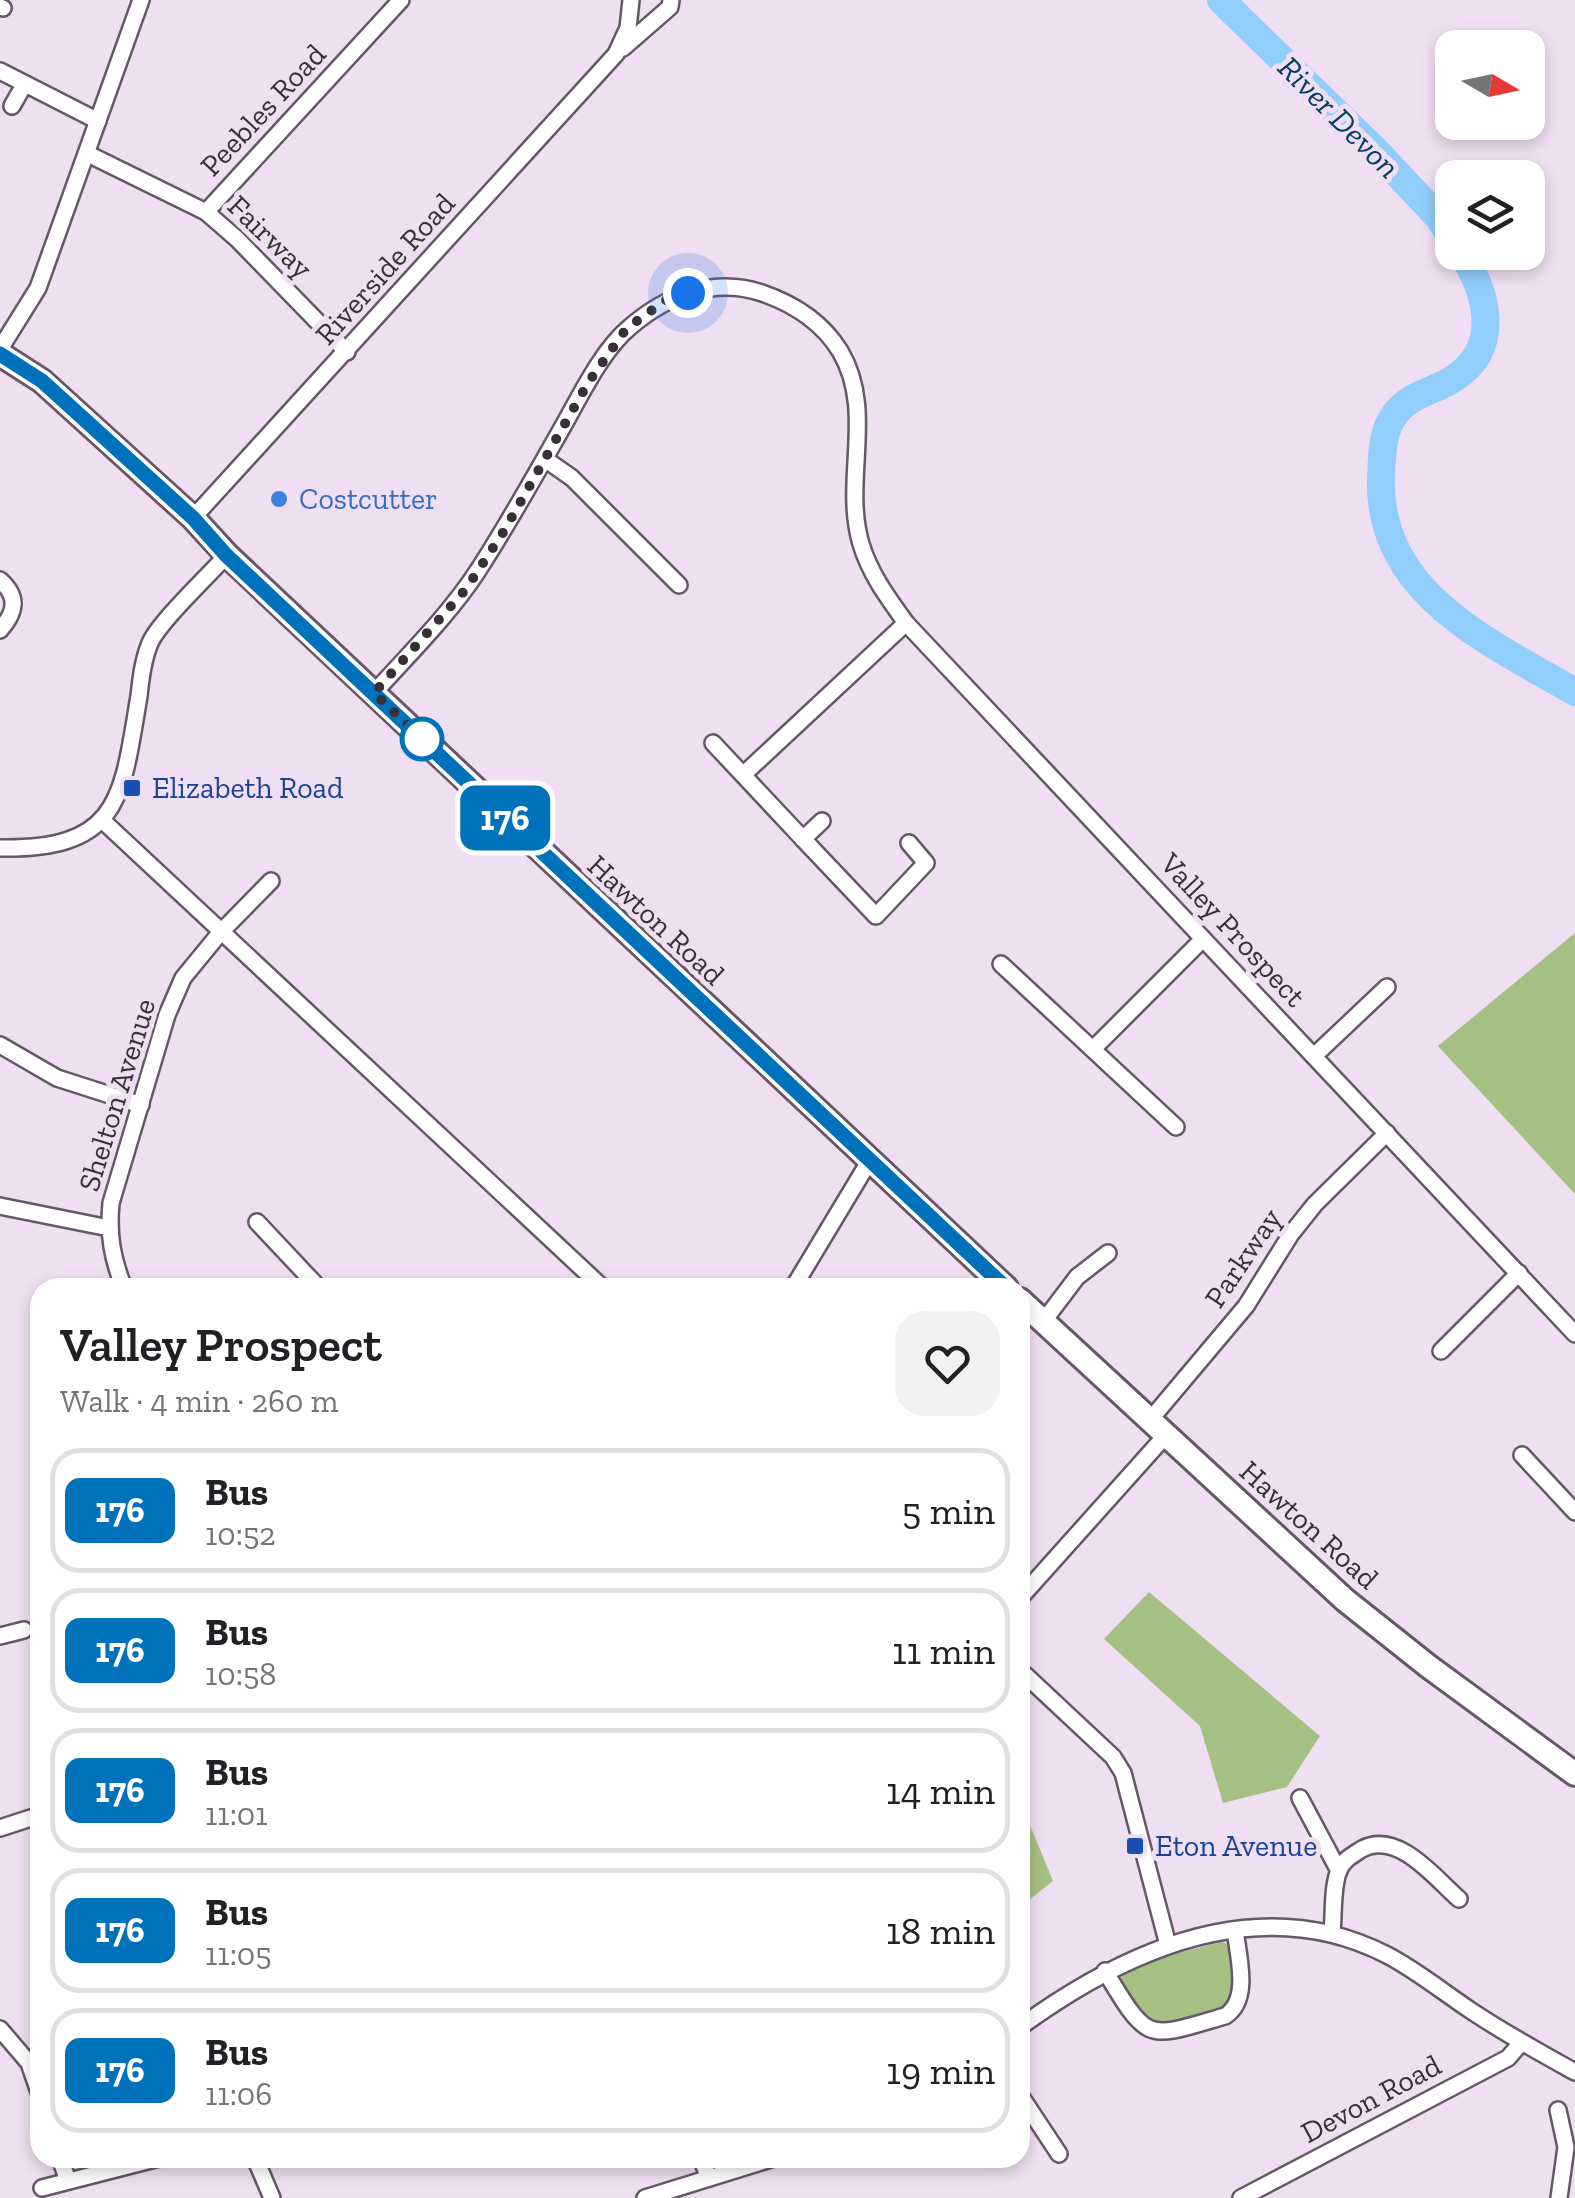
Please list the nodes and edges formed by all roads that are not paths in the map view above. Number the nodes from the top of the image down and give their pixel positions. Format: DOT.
graph roads {
  1 [pos="141,0"];
  2 [pos="401,0"];
  3 [pos="631,0"];
  4 [pos="670,0"];
  5 [pos="616,54"];
  6 [pos="0,71"];
  7 [pos="24,85"];
  8 [pos="12,106"];
  9 [pos="98,121"];
  10 [pos="88,154"];
  11 [pos="206,212"];
  12 [pos="0,352"];
  13 [pos="347,352"];
  14 [pos="545,458"];
  15 [pos="193,518"];
  16 [pos="226,555"];
  17 [pos="0,580"];
  18 [pos="679,585"];
  19 [pos="906,623"];
  20 [pos="0,630"];
  21 [pos="374,693"];
  22 [pos="713,743"];
  23 [pos="744,774"];
  24 [pos="102,820"];
  25 [pos="822,821"];
  26 [pos="803,839"];
  27 [pos="909,843"];
  28 [pos="0,848"];
  29 [pos="271,880"];
  30 [pos="220,933"];
  31 [pos="1203,939"];
  32 [pos="1001,964"];
  33 [pos="1387,987"];
  34 [pos="0,1045"];
  35 [pos="1092,1049"];
  36 [pos="1314,1056"];
  37 [pos="141,1105"];
  38 [pos="1176,1127"];
  39 [pos="1386,1133"];
  40 [pos="870,1160"];
  41 [pos="0,1206"];
  42 [pos="257,1222"];
  43 [pos="108,1228"];
  44 [pos="1108,1253"];
  45 [pos="1518,1273"];
  46 [pos="120,1278"];
  47 [pos="310,1278"];
  48 [pos="592,1278"];
  49 [pos="799,1278"];
  50 [pos="995,1278"];
  51 [pos="1030,1309"];
  52 [pos="1044,1322"];
  53 [pos="1575,1334"];
  54 [pos="1441,1350"];
  55 [pos="1158,1428"];
  56 [pos="1522,1455"];
  57 [pos="1575,1512"];
  58 [pos="1030,1586"];
  59 [pos="24,1630"];
  60 [pos="0,1636"];
  61 [pos="1030,1679"];
  62 [pos="1575,1774"];
  63 [pos="1300,1798"];
  64 [pos="30,1818"];
  65 [pos="0,1828"];
  66 [pos="1339,1871"];
  67 [pos="1459,1899"];
  68 [pos="1236,1930"];
  69 [pos="1332,1932"];
  70 [pos="1168,1945"];
  71 [pos="1106,1970"];
  72 [pos="1030,2020"];
  73 [pos="0,2030"];
  74 [pos="1521,2043"];
  75 [pos="30,2062"];
  76 [pos="1575,2072"];
  77 [pos="1558,2110"];
  78 [pos="1030,2111"];
  79 [pos="1059,2154"];
  80 [pos="63,2168"];
  81 [pos="119,2168"];
  82 [pos="260,2168"];
  83 [pos="706,2168"];
  84 [pos="742,2168"];
  85 [pos="710,2178"];
  86 [pos="68,2181"];
  87 [pos="42,2188"];
  88 [pos="272,2198"];
  89 [pos="644,2198"];
  90 [pos="1241,2198"];
  91 [pos="1559,2198"];
  1 -- 9 [label="street"];
  2 -- 11 [label="street, Peebles Road"];
  3 -- 5 [label="street, Riverside Road"];
  4 -- 5 [label="street, Riverside Road"];
  5 -- 13 [label="street, Riverside Road"];
  6 -- 7 [label="street"];
  7 -- 8 [label="street"];
  7 -- 9 [label="street"];
  9 -- 10 [label="street"];
  10 -- 11 [label="street, Fairway"];
  10 -- 12 [label="street"];
  11 -- 13 [label="street, Fairway"];
  12 -- 15 [label="street, Hawton Road"];
  13 -- 15 [label="street, Riverside Road"];
  14 -- 18 [label="street"];
  14 -- 19 [label="street, Valley Prospect"];
  14 -- 21 [label="street, Valley Prospect"];
  15 -- 16 [label="street, Hawton Road"];
  16 -- 21 [label="street, Hawton Road"];
  16 -- 24 [label="street"];
  17 -- 20 [label="street"];
  19 -- 23 [label="street"];
  19 -- 31 [label="street, Valley Prospect"];
  21 -- 40 [label="street, Hawton Road"];
  22 -- 23 [label="street"];
  23 -- 26 [label="street"];
  24 -- 28 [label="street"];
  24 -- 30 [label="street"];
  25 -- 26 [label="street"];
  26 -- 27 [label="street"];
  29 -- 30 [label="street, Shelton Avenue"];
  30 -- 37 [label="street, Shelton Avenue"];
  30 -- 48 [label="street"];
  31 -- 35 [label="street"];
  31 -- 36 [label="street, Valley Prospect"];
  32 -- 35 [label="street"];
  33 -- 36 [label="street"];
  34 -- 37 [label="street"];
  35 -- 38 [label="street"];
  36 -- 39 [label="street, Valley Prospect"];
  37 -- 43 [label="street, Shelton Avenue"];
  39 -- 45 [label="street, Valley Prospect"];
  39 -- 55 [label="street, Parkway"];
  40 -- 49 [label="street"];
  40 -- 50 [label="street, Hawton Road"];
  41 -- 43 [label="street"];
  42 -- 47 [label="street"];
  43 -- 46 [label="street"];
  44 -- 52 [label="street"];
  45 -- 53 [label="street, Valley Prospect"];
  45 -- 54 [label="street"];
  51 -- 52 [label="street, Hawton Road"];
  52 -- 55 [label="street, Hawton Road"];
  55 -- 58 [label="street, Parkway"];
  55 -- 62 [label="street, Hawton Road"];
  56 -- 57 [label="street"];
  59 -- 60 [label="street"];
  61 -- 70 [label="street"];
  63 -- 66 [label="street"];
  64 -- 65 [label="street"];
  66 -- 67 [label="street"];
  66 -- 69 [label="street"];
  68 -- 69 [label="street"];
  68 -- 70 [label="street"];
  68 -- 71 [label="street"];
  69 -- 74 [label="street"];
  70 -- 71 [label="street"];
  71 -- 72 [label="street"];
  73 -- 75 [label="street"];
  74 -- 76 [label="street"];
  74 -- 90 [label="street, Devon Road"];
  77 -- 91 [label="street"];
  78 -- 79 [label="street"];
  80 -- 86 [label="street"];
  81 -- 86 [label="street"];
  82 -- 88 [label="street"];
  83 -- 85 [label="street"];
  84 -- 85 [label="street"];
  85 -- 89 [label="street"];
  86 -- 87 [label="street"];
}
